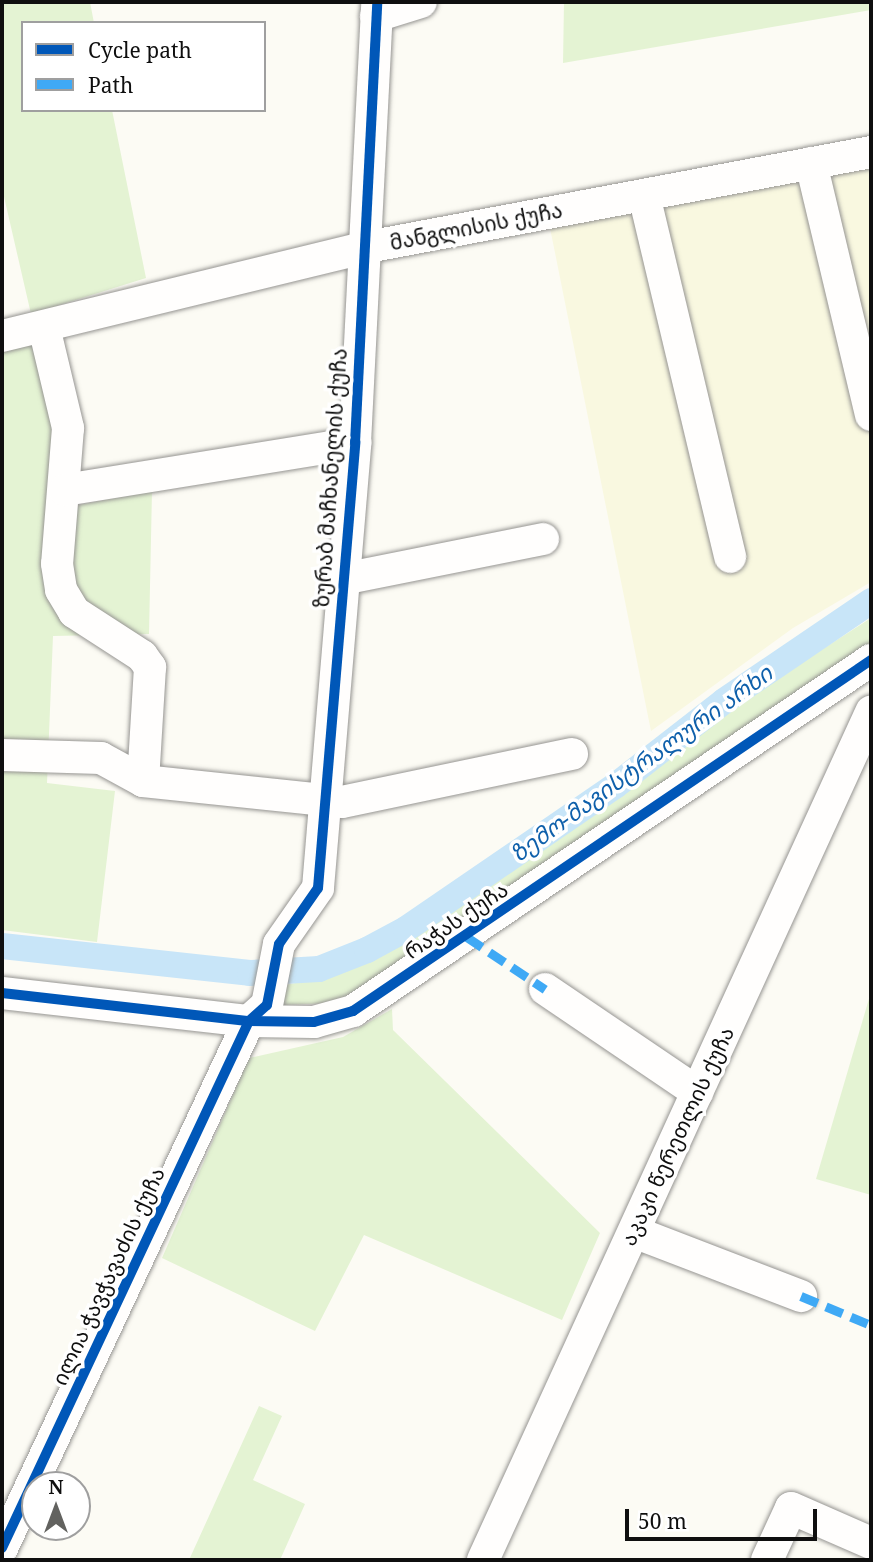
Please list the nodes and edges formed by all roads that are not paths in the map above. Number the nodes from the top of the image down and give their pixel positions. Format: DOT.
graph roads {
  1 [pos="421,2"];
  2 [pos="376,9"];
  3 [pos="871,152"];
  4 [pos="811,163"];
  5 [pos="644,194"];
  6 [pos="362,247"];
  7 [pos="44,327"];
  8 [pos="2,336"];
  9 [pos="871,415"];
  10 [pos="355,443"];
  11 [pos="65,490"];
  12 [pos="543,539"];
  13 [pos="730,558"];
  14 [pos="343,579"];
  15 [pos="871,660"];
  16 [pos="871,712"];
  17 [pos="863,752"];
  18 [pos="572,754"];
  19 [pos="2,755"];
  20 [pos="143,781"];
  21 [pos="326,801"];
  22 [pos="279,944"];
  23 [pos="545,989"];
  24 [pos="2,993"];
  25 [pos="258,1013"];
  26 [pos="697,1092"];
  27 [pos="634,1232"];
  28 [pos="801,1296"];
  29 [pos="871,1543"];
  30 [pos="2,1548"];
  31 [pos="483,1560"];
  32 [pos="767,1560"];
  1 -- 2 [label="street"];
  2 -- 6 [label="street, ზურაბ მაჩხანელის ქუჩა"];
  3 -- 4 [label="street, მანგლისის ქუჩა"];
  4 -- 5 [label="street, მანგლისის ქუჩა"];
  4 -- 9 [label="street"];
  5 -- 6 [label="street, მანგლისის ქუჩა"];
  5 -- 13 [label="street"];
  6 -- 7 [label="street, მანგლისის ქუჩა"];
  6 -- 10 [label="street, ზურაბ მაჩხანელის ქუჩა"];
  7 -- 8 [label="street, მანგლისის ქუჩა"];
  7 -- 11 [label="street"];
  10 -- 11 [label="street"];
  10 -- 14 [label="street, ზურაბ მაჩხანელის ქუჩა"];
  11 -- 20 [label="street"];
  12 -- 14 [label="street"];
  14 -- 21 [label="street, ზურაბ მაჩხანელის ქუჩა"];
  15 -- 25 [label="street, რაჭას ქუჩა"];
  16 -- 17 [label="street, აკაკი წერეთლის ქუჩა"];
  17 -- 26 [label="street, აკაკი წერეთლის ქუჩა"];
  18 -- 21 [label="street"];
  19 -- 20 [label="street"];
  20 -- 21 [label="street"];
  21 -- 22 [label="street, ზურაბ მაჩხანელის ქუჩა"];
  22 -- 25 [label="street, ილია ჭავჭავაძის ქუჩა"];
  23 -- 26 [label="street"];
  24 -- 25 [label="street, რაჭას ქუჩა"];
  25 -- 30 [label="street, ილია ჭავჭავაძის ქუჩა"];
  26 -- 27 [label="street, აკაკი წერეთლის ქუჩა"];
  27 -- 28 [label="street"];
  27 -- 31 [label="street, აკაკი წერეთლის ქუჩა"];
  29 -- 32 [label="street"];
}
